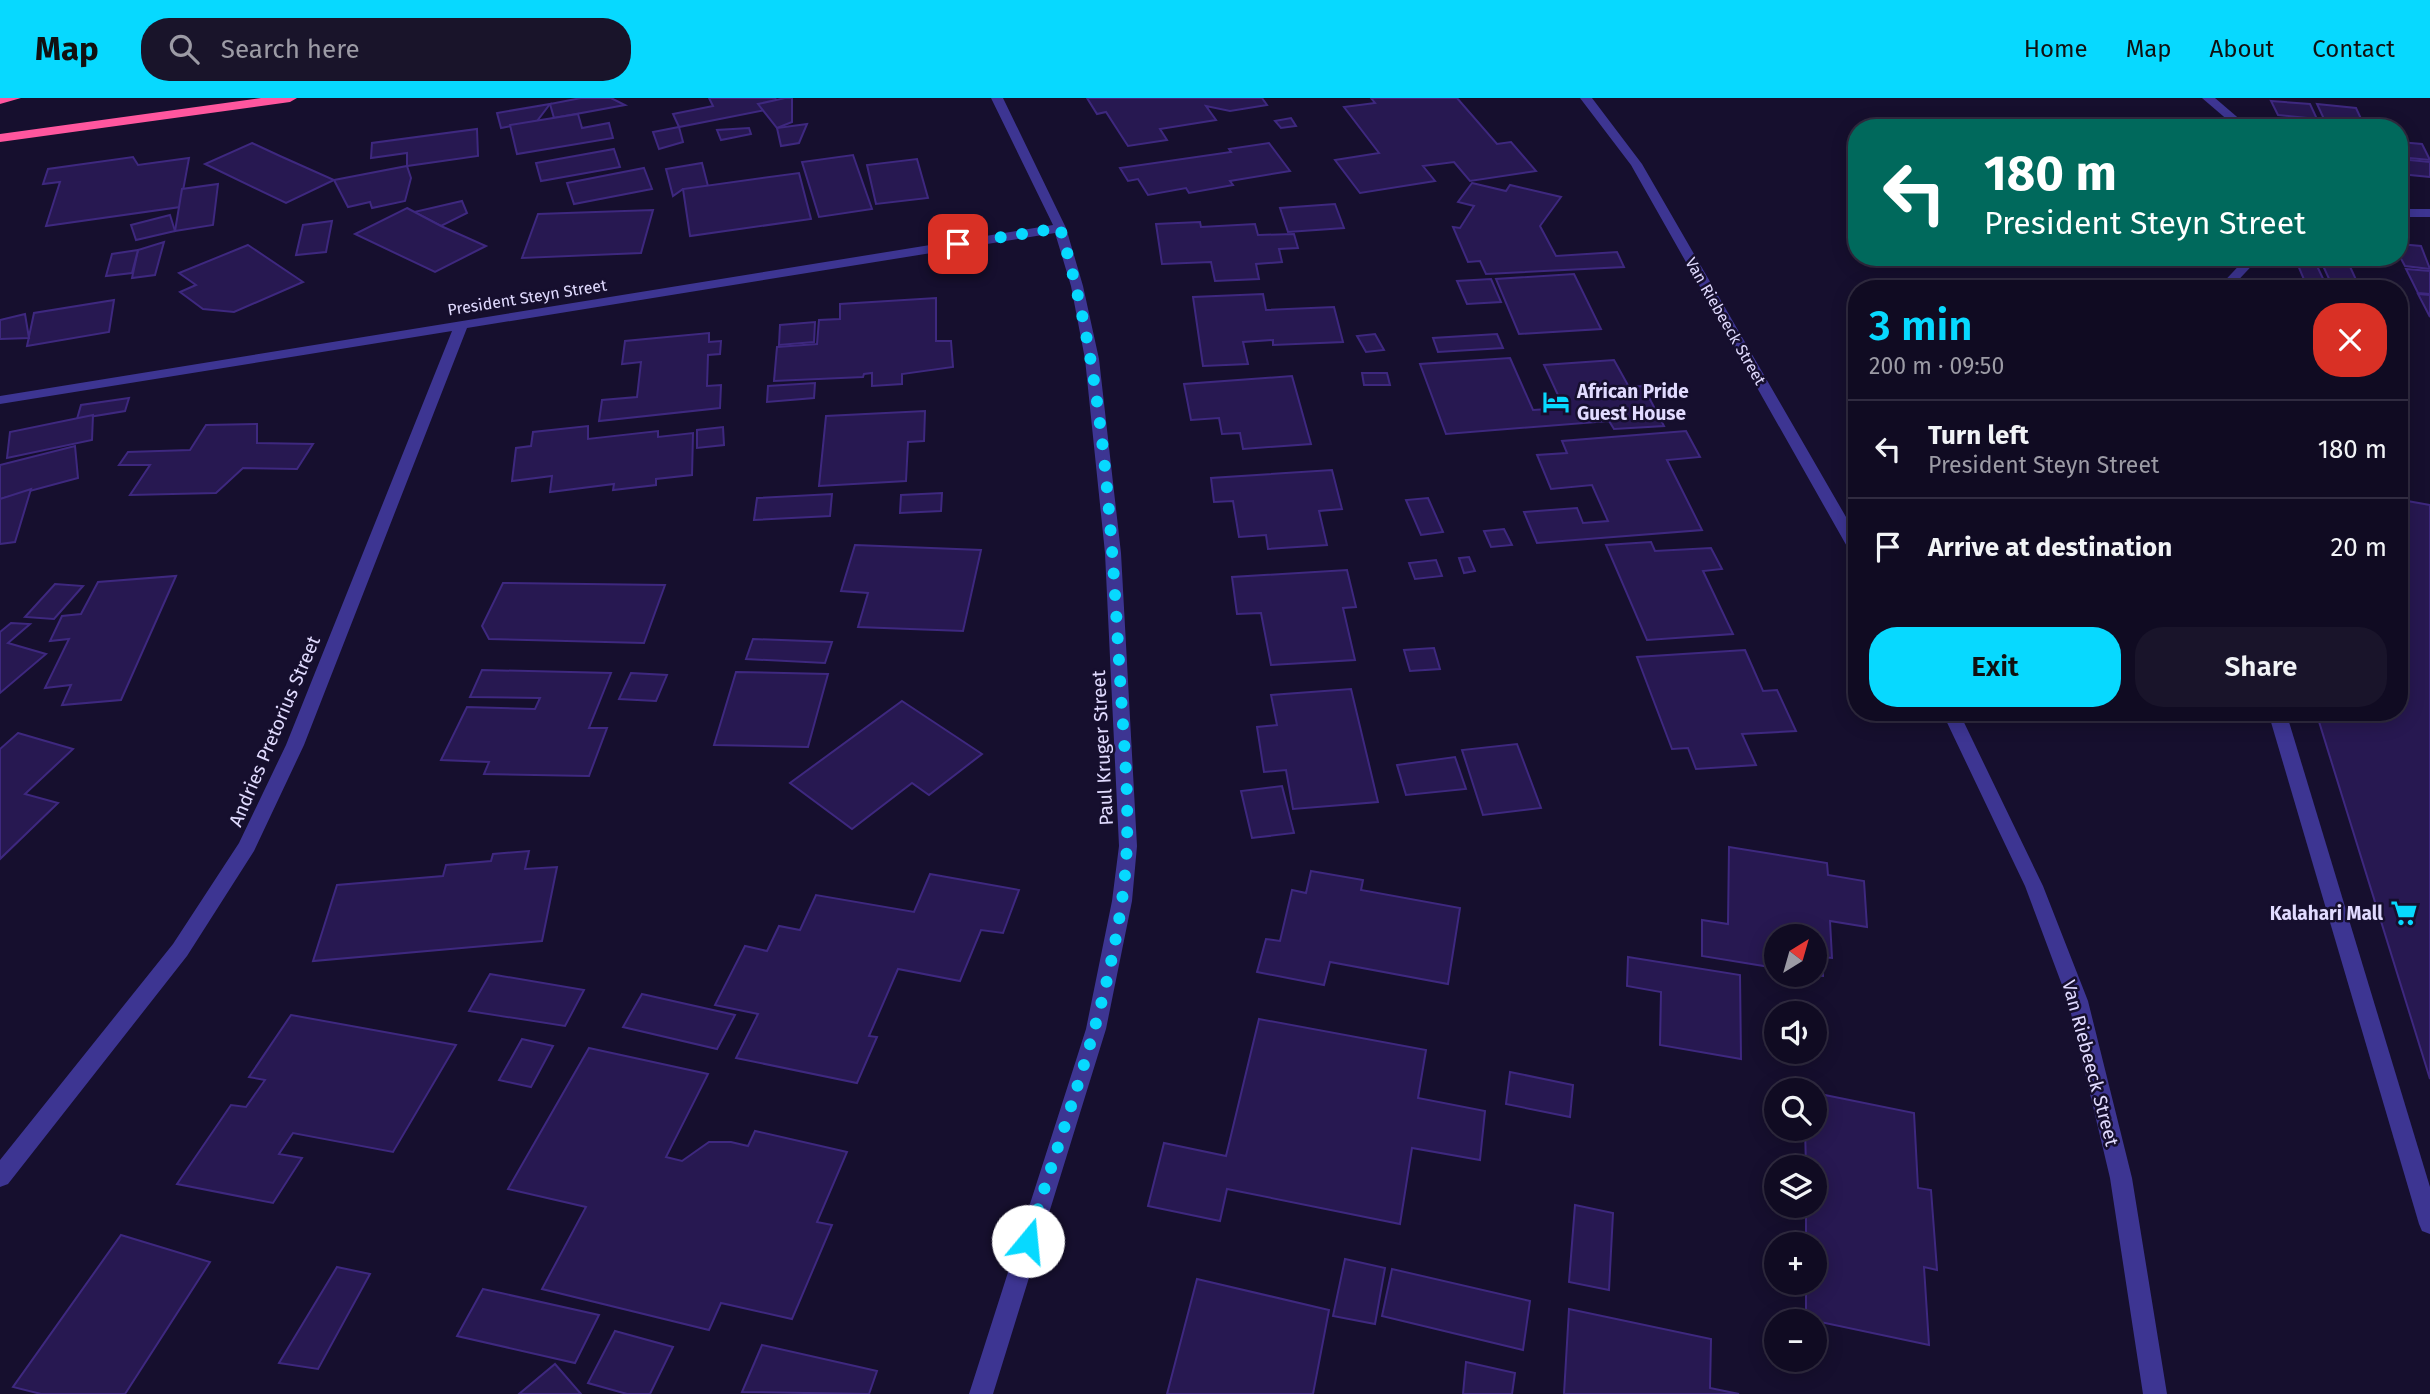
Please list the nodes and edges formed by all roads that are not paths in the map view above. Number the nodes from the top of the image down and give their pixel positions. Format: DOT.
graph roads {
  1 [pos="13,98"];
  2 [pos="290,98"];
  3 [pos="997,98"];
  4 [pos="1586,98"];
  5 [pos="2208,98"];
  6 [pos="0,100"];
  7 [pos="2233,119"];
  8 [pos="0,138"];
  9 [pos="2408,213"];
  10 [pos="2430,213"];
  11 [pos="1060,228"];
  12 [pos="2246,266"];
  13 [pos="2231,280"];
  14 [pos="461,326"];
  15 [pos="0,400"];
  16 [pos="1848,534"];
  17 [pos="1954,721"];
  18 [pos="2280,721"];
  19 [pos="0,1177"];
  20 [pos="2430,1224"];
  21 [pos="981,1394"];
  22 [pos="2155,1394"];
  1 -- 6 [label="highway"];
  2 -- 8 [label="highway"];
  3 -- 11 [label="street, Paul Kruger Street"];
  4 -- 16 [label="street, Van Riebeeck Street"];
  5 -- 7 [label="street"];
  9 -- 10 [label="street"];
  11 -- 14 [label="street, President Steyn Street"];
  11 -- 21 [label="street, Paul Kruger Street"];
  12 -- 13 [label="street"];
  14 -- 15 [label="street, President Steyn Street"];
  14 -- 19 [label="street, Andries Pretorius Street"];
  17 -- 22 [label="street, Van Riebeeck Street"];
  18 -- 20 [label="street"];
}
